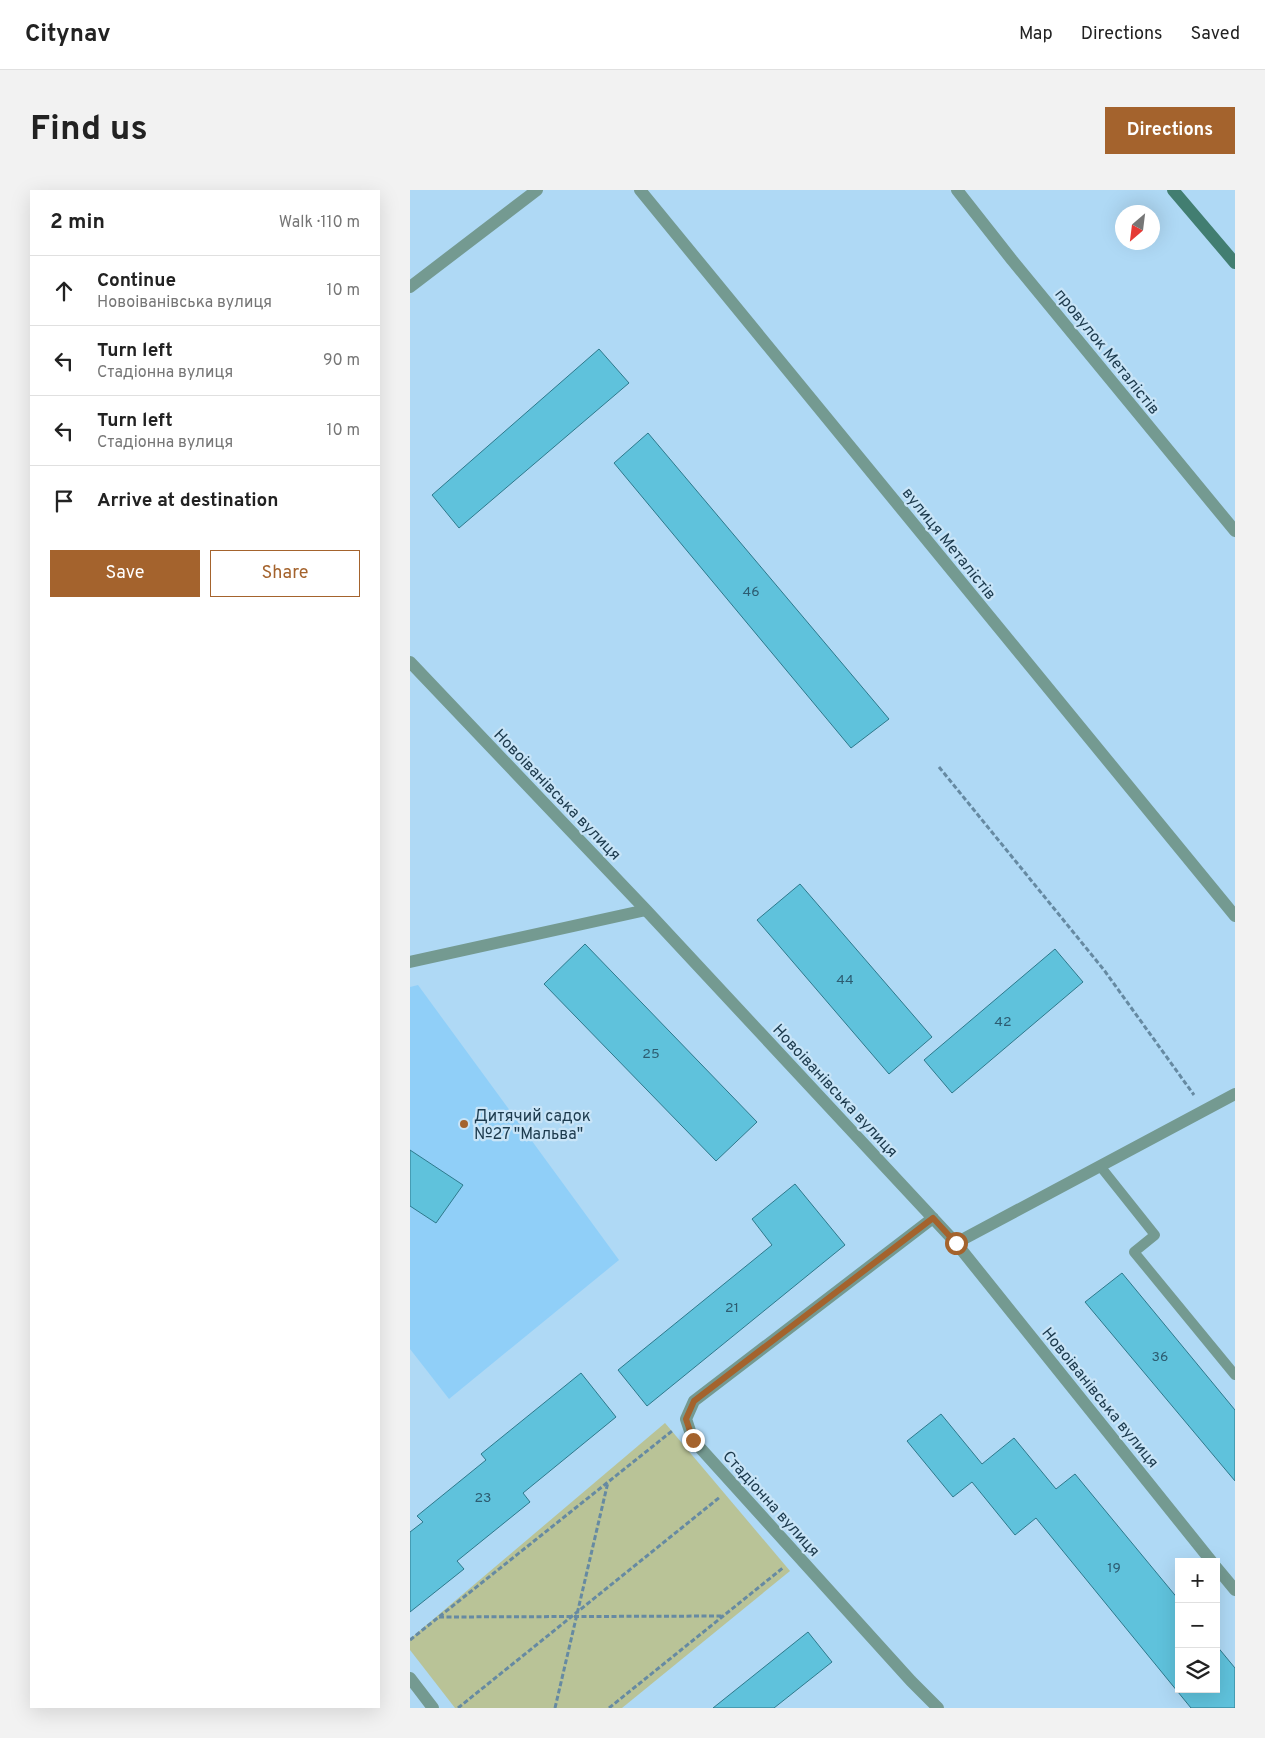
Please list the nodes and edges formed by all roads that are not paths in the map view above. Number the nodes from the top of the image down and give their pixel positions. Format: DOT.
graph roads {
  1 [pos="537,190"];
  2 [pos="640,190"];
  3 [pos="957,190"];
  4 [pos="1173,190"];
  5 [pos="1235,263"];
  6 [pos="410,287"];
  7 [pos="1235,531"];
  8 [pos="410,662"];
  9 [pos="646,910"];
  10 [pos="1235,916"];
  11 [pos="410,962"];
  12 [pos="1235,1094"];
  13 [pos="1100,1166"];
  14 [pos="933,1218"];
  15 [pos="956,1243"];
  16 [pos="1235,1375"];
  17 [pos="1209,1558"];
  18 [pos="1220,1572"];
  19 [pos="1235,1590"];
  20 [pos="410,1678"];
  21 [pos="433,1708"];
  22 [pos="938,1708"];
  1 -- 6 [label="street"];
  2 -- 10 [label="street, вулиця Металістів"];
  3 -- 7 [label="street, провулок Металістів"];
  4 -- 5 [label="main road"];
  8 -- 9 [label="street, Новоіванівська вулиця"];
  9 -- 11 [label="street"];
  9 -- 14 [label="street, Новоіванівська вулиця"];
  12 -- 13 [label="street"];
  13 -- 15 [label="street"];
  13 -- 16 [label="lane"];
  14 -- 15 [label="street, Новоіванівська вулиця"];
  14 -- 22 [label="street, Стадіонна вулиця"];
  15 -- 17 [label="street, Новоіванівська вулиця"];
  18 -- 19 [label="street"];
  20 -- 21 [label="street"];
}
